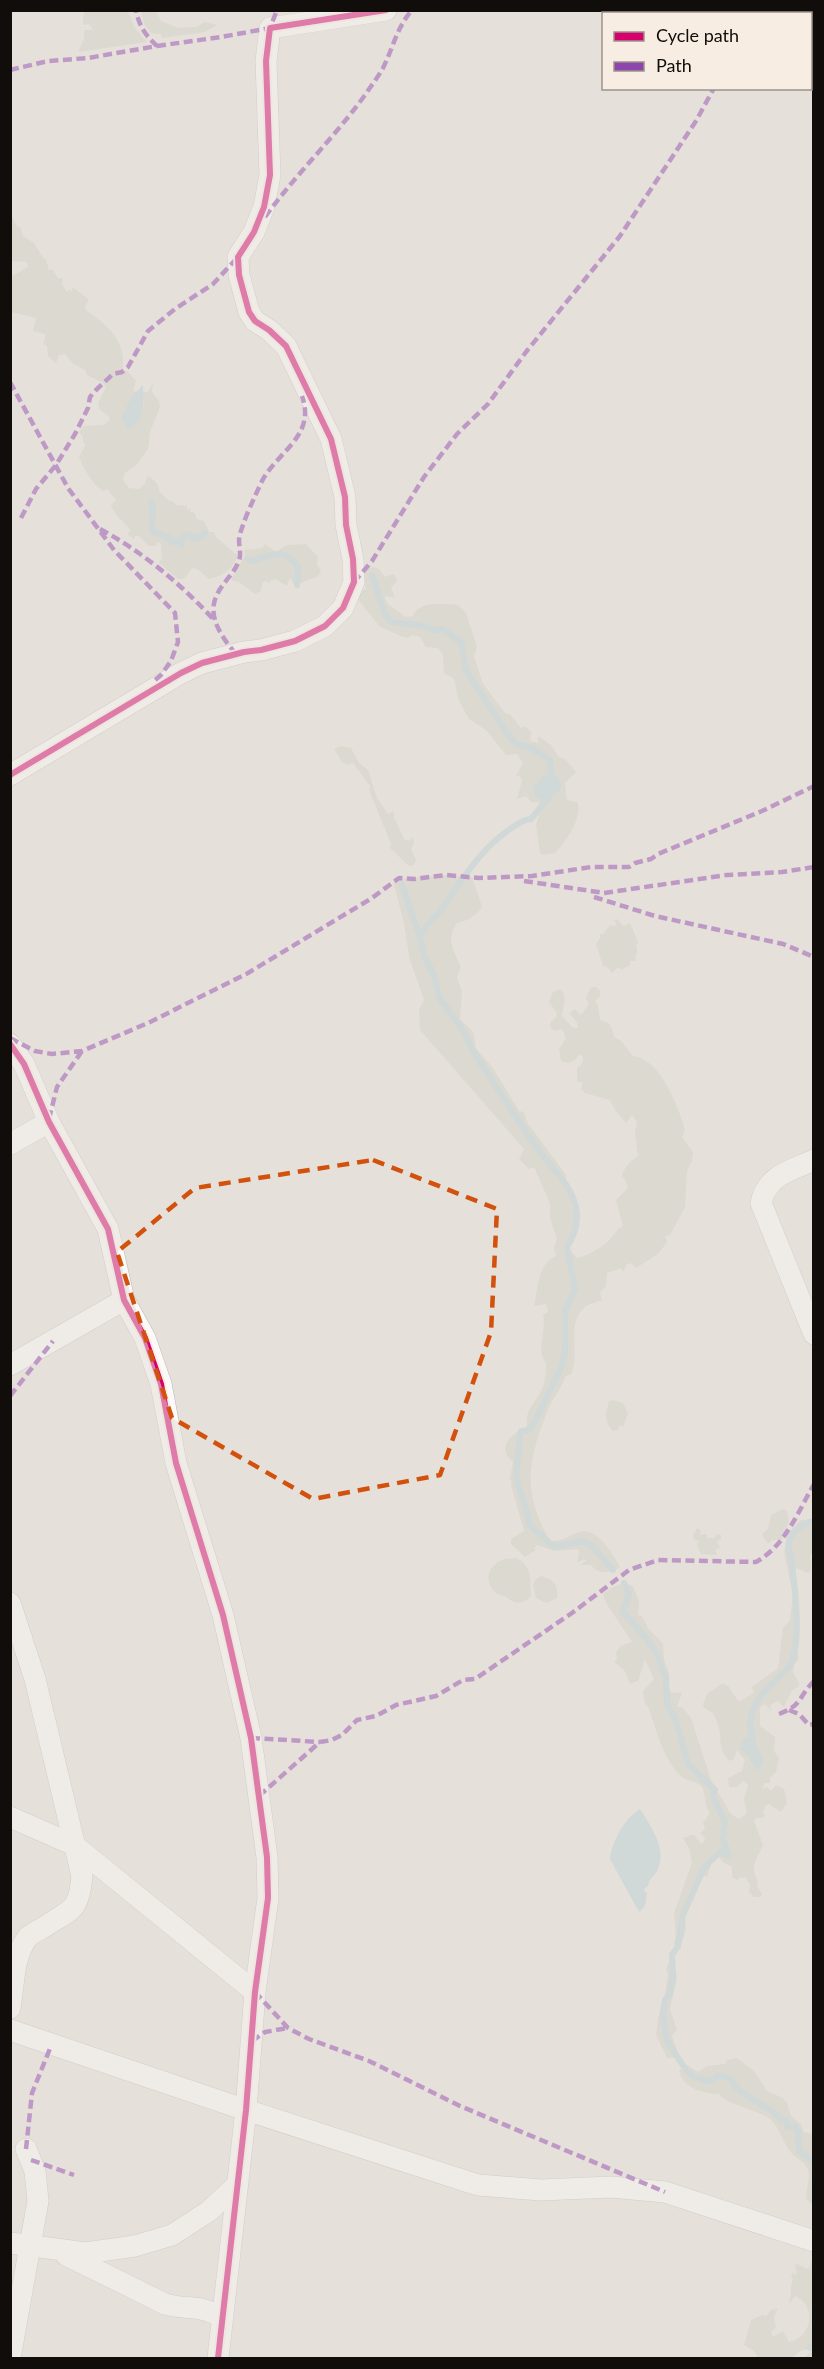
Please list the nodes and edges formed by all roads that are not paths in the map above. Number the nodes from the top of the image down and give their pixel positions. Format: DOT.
graph roads {
  1 [pos="386,10"];
  2 [pos="10,775"];
  3 [pos="10,1044"];
  4 [pos="49,1122"];
  5 [pos="10,1144"];
  6 [pos="813,1160"];
  7 [pos="124,1300"];
  8 [pos="813,1334"];
  9 [pos="10,1365"];
  10 [pos="10,1603"];
  11 [pos="10,1817"];
  12 [pos="74,1845"];
  13 [pos="255,1992"];
  14 [pos="10,2008"];
  15 [pos="10,2030"];
  16 [pos="246,2110"];
  17 [pos="26,2149"];
  18 [pos="238,2184"];
  19 [pos="813,2241"];
  20 [pos="10,2243"];
  21 [pos="32,2247"];
  22 [pos="57,2250"];
  23 [pos="223,2318"];
  24 [pos="10,2358"];
  25 [pos="218,2358"];
  1 -- 2 [label="street"];
  3 -- 4 [label="street"];
  4 -- 5 [label="street"];
  4 -- 7 [label="street"];
  6 -- 8 [label="street"];
  7 -- 9 [label="street"];
  7 -- 13 [label="street"];
  10 -- 12 [label="street"];
  11 -- 12 [label="street"];
  12 -- 13 [label="street"];
  12 -- 14 [label="street"];
  13 -- 16 [label="street"];
  15 -- 16 [label="street"];
  16 -- 18 [label="street"];
  16 -- 19 [label="street"];
  17 -- 21 [label="street"];
  18 -- 22 [label="street"];
  18 -- 23 [label="street"];
  20 -- 21 [label="street"];
  21 -- 22 [label="street"];
  21 -- 24 [label="street"];
  22 -- 23 [label="street"];
  23 -- 25 [label="street"];
}
